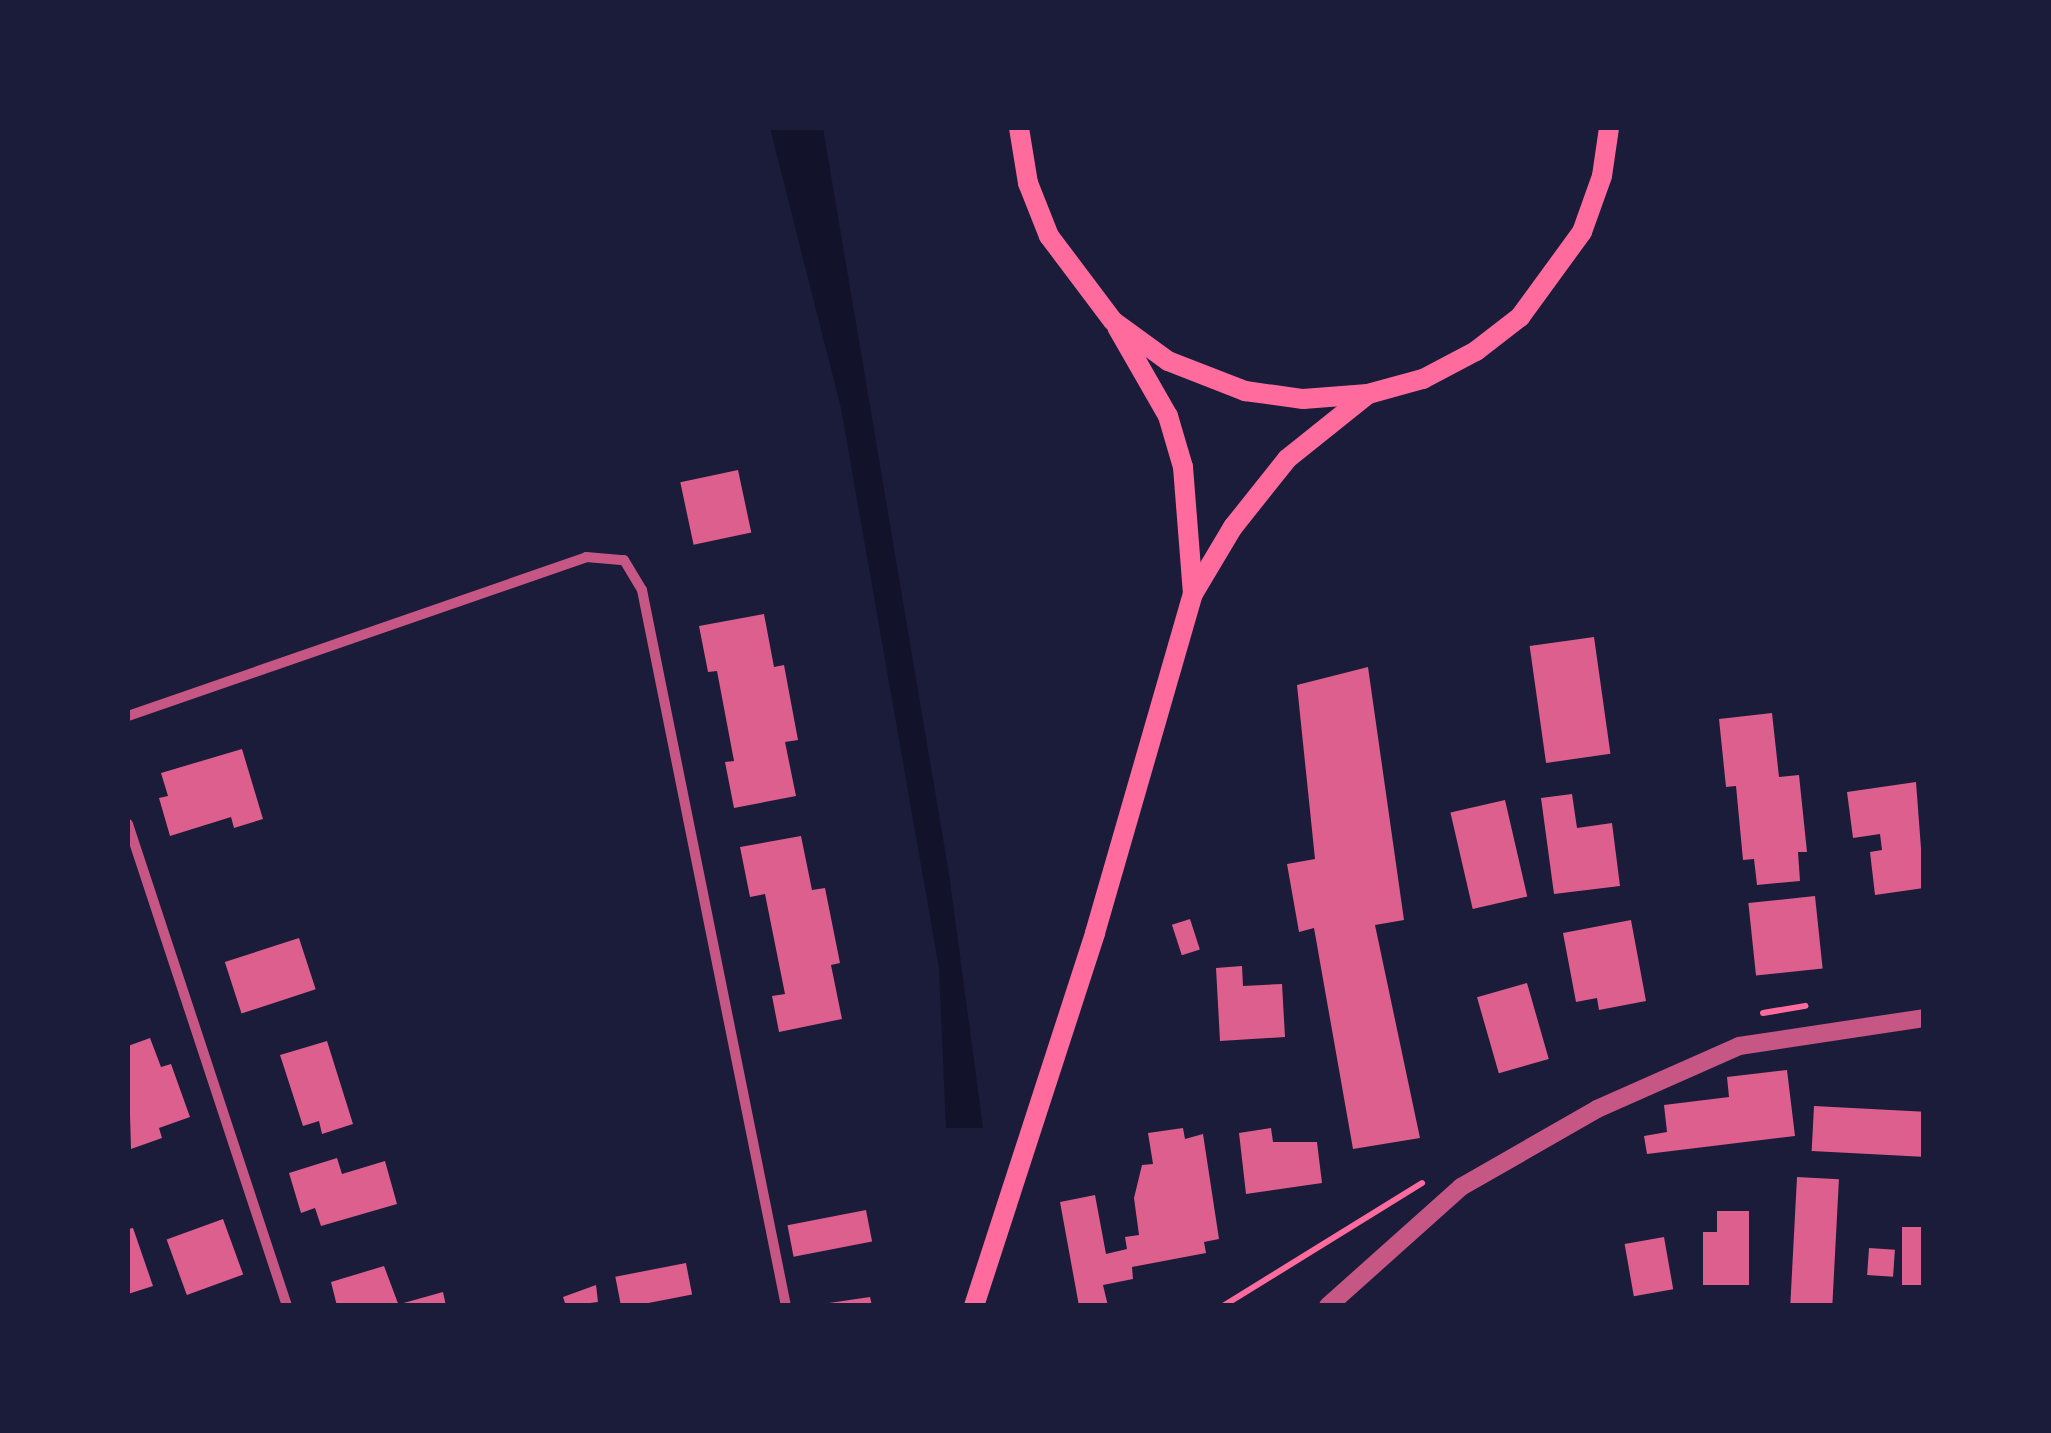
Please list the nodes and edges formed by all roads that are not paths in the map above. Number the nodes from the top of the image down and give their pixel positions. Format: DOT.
graph roads {
  1 [pos="1019,128"];
  2 [pos="1609,128"];
  3 [pos="1113,321"];
  4 [pos="1368,394"];
  5 [pos="1193,594"];
  6 [pos="128,716"];
  7 [pos="128,824"];
  8 [pos="1924,1018"];
  9 [pos="984,1276"];
  10 [pos="288,1306"];
  11 [pos="786,1306"];
  12 [pos="974,1306"];
  13 [pos="984,1306"];
  14 [pos="1328,1306"];
  1 -- 3 [label="main road"];
  2 -- 4 [label="main road"];
  3 -- 4 [label="main road"];
  3 -- 5 [label="main road"];
  4 -- 5 [label="main road"];
  5 -- 9 [label="main road"];
  6 -- 11 [label="street"];
  7 -- 10 [label="street"];
  8 -- 14 [label="street"];
  9 -- 12 [label="main road"];
  9 -- 13 [label="main road"];
}
